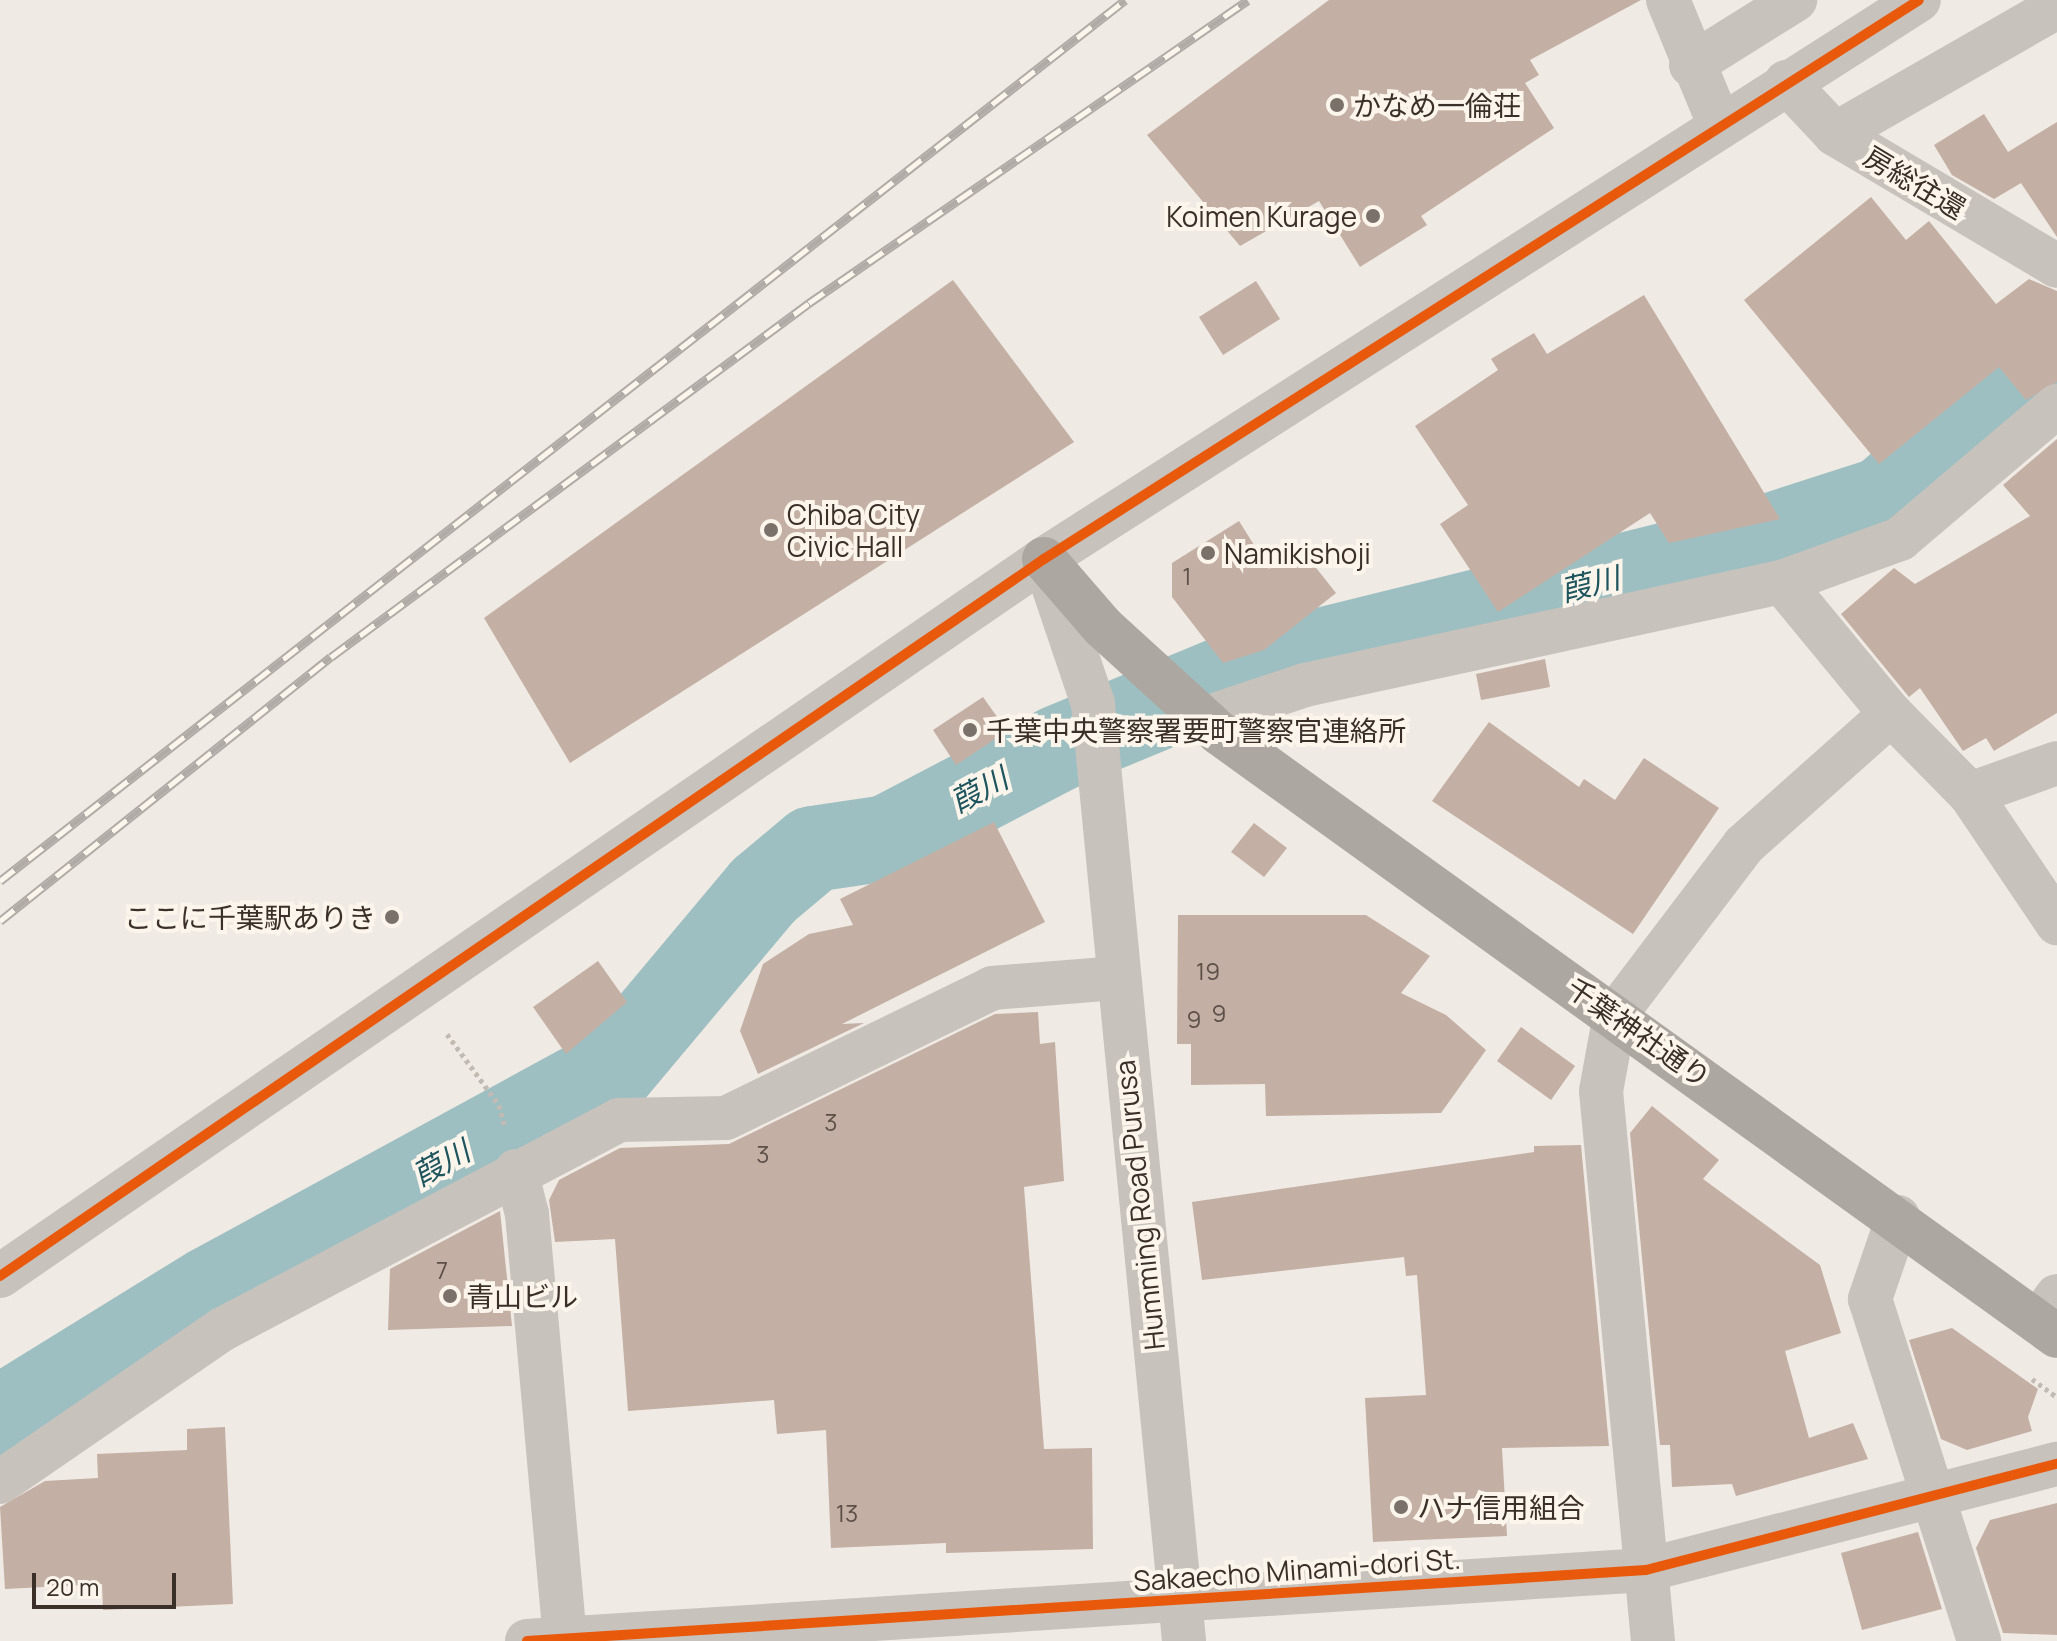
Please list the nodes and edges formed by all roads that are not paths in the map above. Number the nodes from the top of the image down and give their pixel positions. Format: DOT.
graph roads {
  1 [pos="1668,0"];
  2 [pos="1795,0"];
  3 [pos="1919,0"];
  4 [pos="2057,7"];
  5 [pos="1691,65"];
  6 [pos="1786,82"];
  7 [pos="1720,126"];
  8 [pos="1835,134"];
  9 [pos="2057,266"];
  10 [pos="2057,406"];
  11 [pos="1044,559"];
  12 [pos="1782,582"];
  13 [pos="1891,714"];
  14 [pos="1211,726"];
  15 [pos="2057,763"];
  16 [pos="1970,794"];
  17 [pos="2057,923"];
  18 [pos="1116,978"];
  19 [pos="1615,1015"];
  20 [pos="516,1171"];
  21 [pos="1898,1217"];
  22 [pos="0,1276"];
  23 [pos="2051,1318"];
  24 [pos="2057,1464"];
  25 [pos="0,1482"];
  26 [pos="1933,1497"];
  27 [pos="1646,1570"];
  28 [pos="1182,1621"];
  29 [pos="859,1631"];
  30 [pos="610,1639"];
  31 [pos="546,1640"];
  32 [pos="1653,1641"];
  33 [pos="1979,1641"];
  1 -- 5 [label="street"];
  2 -- 5 [label="street"];
  3 -- 6 [label="street"];
  4 -- 8 [label="street"];
  5 -- 7 [label="street"];
  6 -- 7 [label="street"];
  6 -- 8 [label="street, 房総往還"];
  7 -- 11 [label="street"];
  8 -- 9 [label="street, 房総往還"];
  10 -- 12 [label="street"];
  11 -- 14 [label="main road, 千葉神社通り"];
  11 -- 18 [label="street, Humming Road Purusa"];
  11 -- 22 [label="street"];
  12 -- 13 [label="street"];
  12 -- 14 [label="street"];
  13 -- 16 [label="street"];
  13 -- 19 [label="street"];
  14 -- 19 [label="main road, 千葉神社通り"];
  15 -- 16 [label="street"];
  16 -- 17 [label="street"];
  18 -- 20 [label="street"];
  18 -- 28 [label="street, Humming Road Purusa"];
  19 -- 21 [label="main road, 千葉神社通り"];
  19 -- 27 [label="street"];
  20 -- 25 [label="street"];
  20 -- 31 [label="street"];
  21 -- 23 [label="main road, 千葉神社通り"];
  21 -- 26 [label="street"];
  24 -- 26 [label="street, Sakaecho Minami-dori St."];
  26 -- 27 [label="street, Sakaecho Minami-dori St."];
  26 -- 33 [label="street"];
  27 -- 28 [label="street, Sakaecho Minami-dori St."];
  27 -- 32 [label="street"];
  28 -- 29 [label="street, Sakaecho Minami-dori St."];
  29 -- 30 [label="street, Sakaecho Minami-dori St."];
  30 -- 31 [label="street, Sakaecho Minami-dori St."];
}
